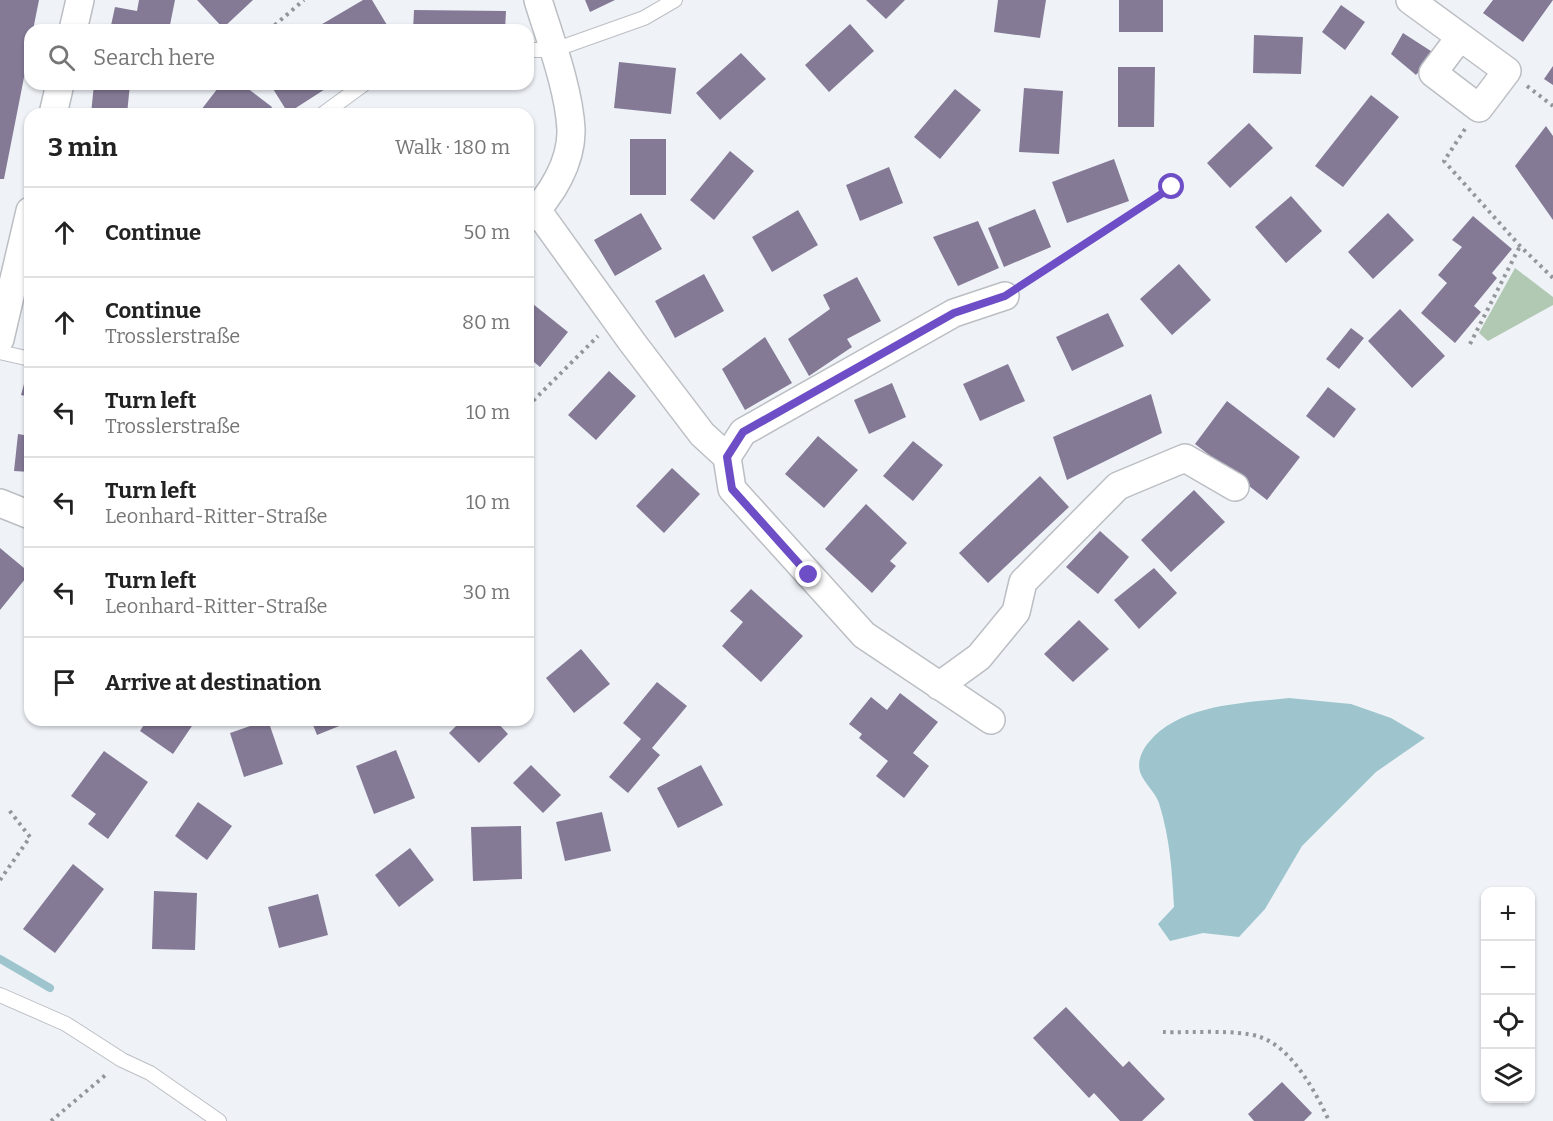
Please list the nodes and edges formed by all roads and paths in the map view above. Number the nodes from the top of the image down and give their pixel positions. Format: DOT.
graph roads {
  1 [pos="80,0"];
  2 [pos="304,0"];
  3 [pos="538,0"];
  4 [pos="675,0"];
  5 [pos="1410,0"];
  6 [pos="74,24"];
  7 [pos="276,24"];
  8 [pos="1460,37"];
  9 [pos="541,50"];
  10 [pos="59,90"];
  11 [pos="356,90"];
  12 [pos="54,108"];
  13 [pos="331,108"];
  14 [pos="1479,108"];
  15 [pos="1172,187"];
  16 [pos="534,211"];
  17 [pos="534,216"];
  18 [pos="24,237"];
  19 [pos="1520,246"];
  20 [pos="1553,278"];
  21 [pos="1005,296"];
  22 [pos="616,319"];
  23 [pos="0,339"];
  24 [pos="1470,344"];
  25 [pos="0,352"];
  26 [pos="24,358"];
  27 [pos="534,400"];
  28 [pos="727,457"];
  29 [pos="1235,487"];
  30 [pos="0,503"];
  31 [pos="24,513"];
  32 [pos="939,686"];
  33 [pos="991,720"];
  34 [pos="9,810"];
  35 [pos="0,880"];
  36 [pos="0,995"];
  37 [pos="1163,1032"];
  38 [pos="122,1060"];
  39 [pos="51,1121"];
  40 [pos="219,1121"];
  41 [pos="1329,1121"];
  1 -- 6 [label="street"];
  2 -- 7 [label="path"];
  3 -- 9 [label="street"];
  4 -- 9 [label="lane"];
  5 -- 8 [label="street"];
  8 -- 14 [label="street"];
  8 -- 14 [label="street"];
  9 -- 16 [label="street"];
  10 -- 12 [label="street"];
  11 -- 13 [label="lane"];
  14 -- 19 [label="path"];
  15 -- 21 [label="path"];
  17 -- 22 [label="street"];
  18 -- 23 [label="street"];
  19 -- 20 [label="path"];
  19 -- 24 [label="path"];
  21 -- 28 [label="street"];
  22 -- 27 [label="path"];
  22 -- 28 [label="street"];
  25 -- 26 [label="lane"];
  28 -- 32 [label="street"];
  29 -- 32 [label="street"];
  30 -- 31 [label="street"];
  32 -- 33 [label="street"];
  34 -- 35 [label="path"];
  36 -- 38 [label="lane"];
  37 -- 41 [label="path"];
  38 -- 39 [label="path"];
  38 -- 40 [label="lane"];
}
